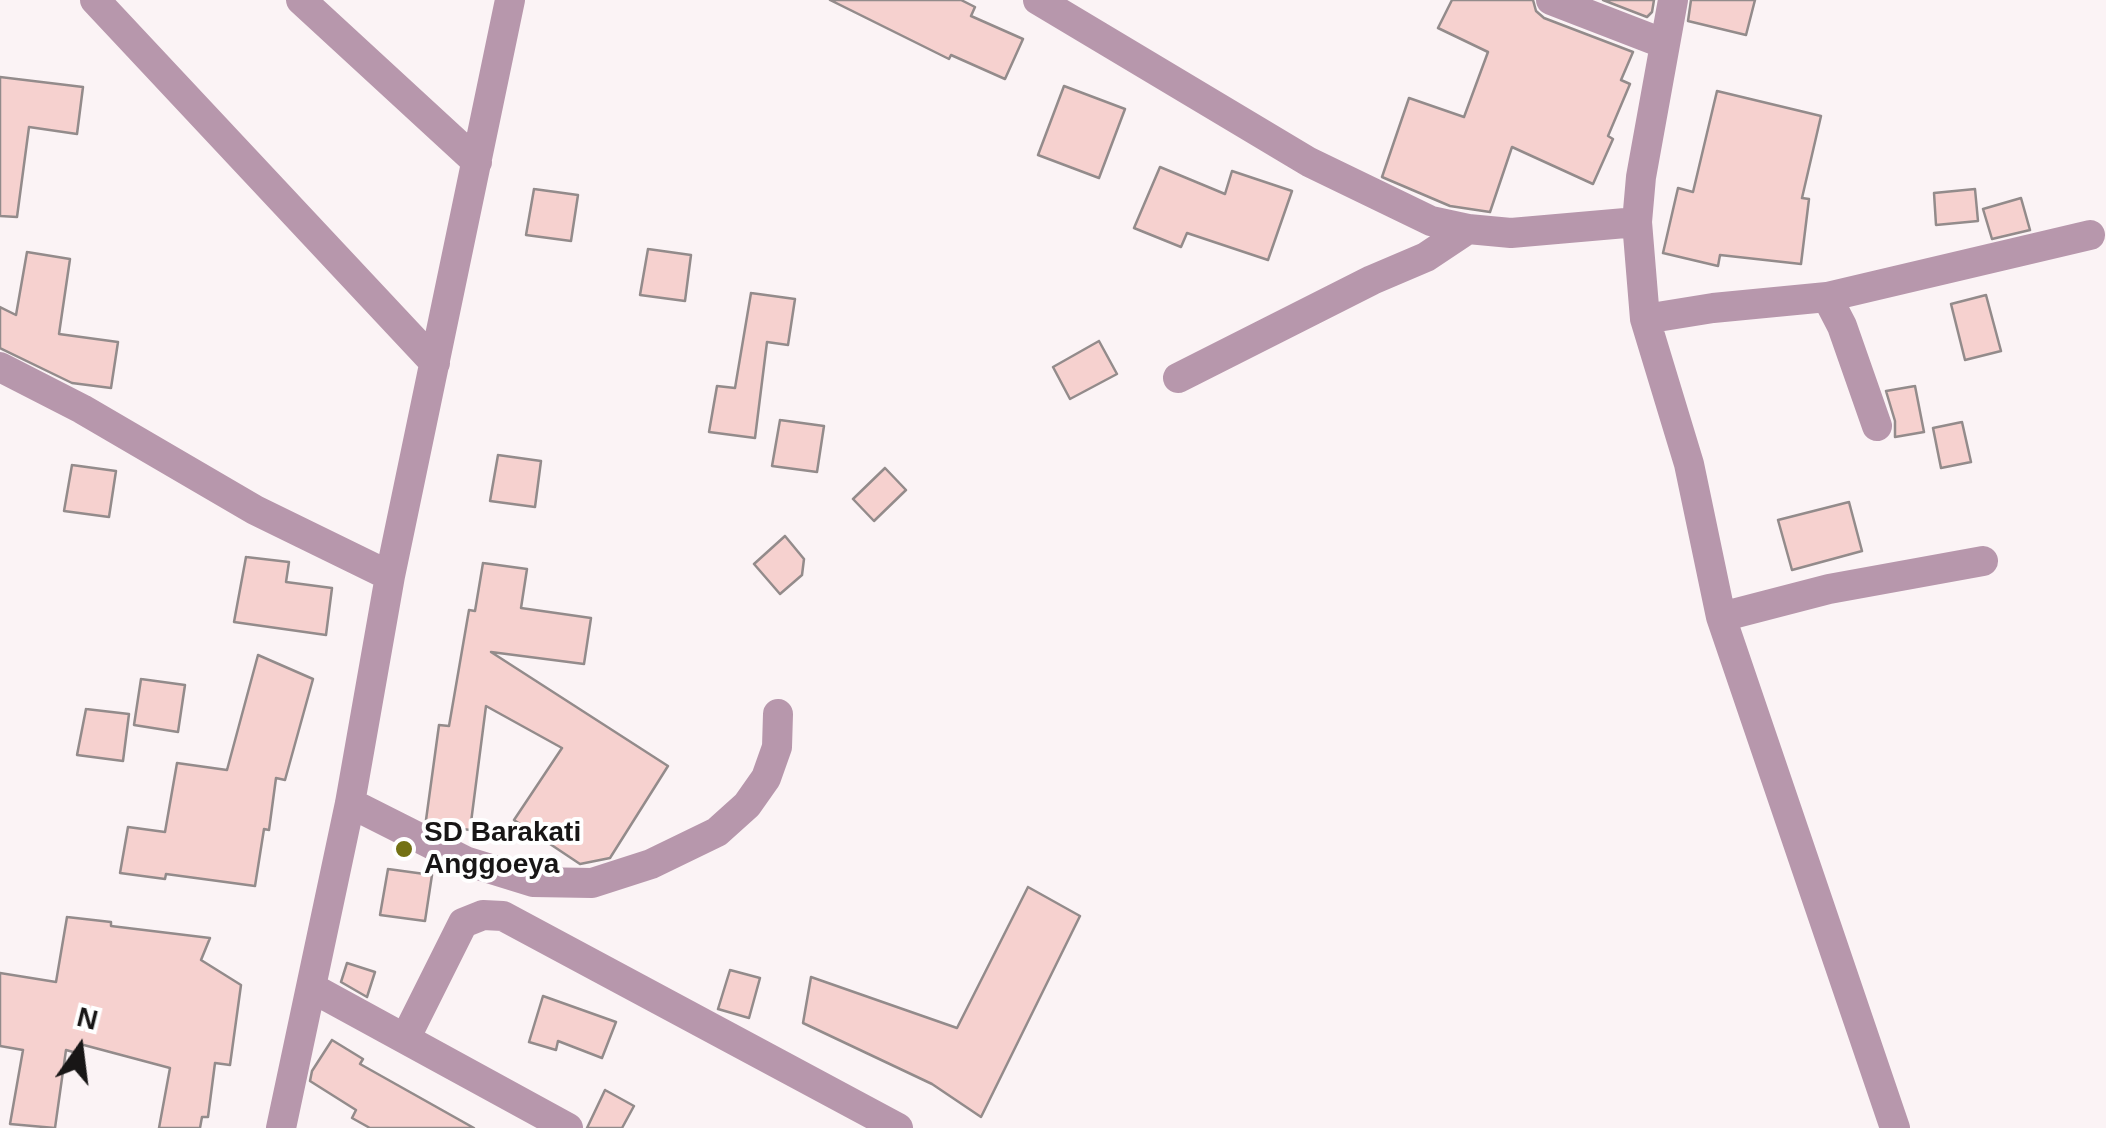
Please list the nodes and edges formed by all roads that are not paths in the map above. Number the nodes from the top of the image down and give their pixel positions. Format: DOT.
graph roads {
  1 [pos="95,0"];
  2 [pos="301,0"];
  3 [pos="510,0"];
  4 [pos="1038,0"];
  5 [pos="1551,0"];
  6 [pos="1673,0"];
  7 [pos="1665,44"];
  8 [pos="476,162"];
  9 [pos="1636,222"];
  10 [pos="1468,229"];
  11 [pos="2090,234"];
  12 [pos="1827,297"];
  13 [pos="1645,319"];
  14 [pos="435,363"];
  15 [pos="0,367"];
  16 [pos="1178,378"];
  17 [pos="1877,426"];
  18 [pos="1984,562"];
  19 [pos="390,576"];
  20 [pos="1720,617"];
  21 [pos="778,714"];
  22 [pos="350,804"];
  23 [pos="312,988"];
  24 [pos="406,1037"];
  25 [pos="281,1128"];
  26 [pos="568,1128"];
  27 [pos="898,1128"];
  28 [pos="1895,1128"];
  1 -- 14 [label="street"];
  2 -- 8 [label="street"];
  3 -- 8 [label="street"];
  4 -- 10 [label="street"];
  5 -- 7 [label="street"];
  6 -- 7 [label="street"];
  7 -- 9 [label="street"];
  8 -- 14 [label="street"];
  9 -- 10 [label="street"];
  9 -- 13 [label="street"];
  10 -- 16 [label="street"];
  11 -- 12 [label="street"];
  12 -- 13 [label="street"];
  12 -- 17 [label="street"];
  13 -- 20 [label="street"];
  14 -- 19 [label="street"];
  15 -- 19 [label="street"];
  18 -- 20 [label="street"];
  19 -- 22 [label="street"];
  20 -- 28 [label="street"];
  21 -- 22 [label="street"];
  22 -- 23 [label="street"];
  23 -- 24 [label="street"];
  23 -- 25 [label="street"];
  24 -- 26 [label="street"];
  24 -- 27 [label="street"];
}
